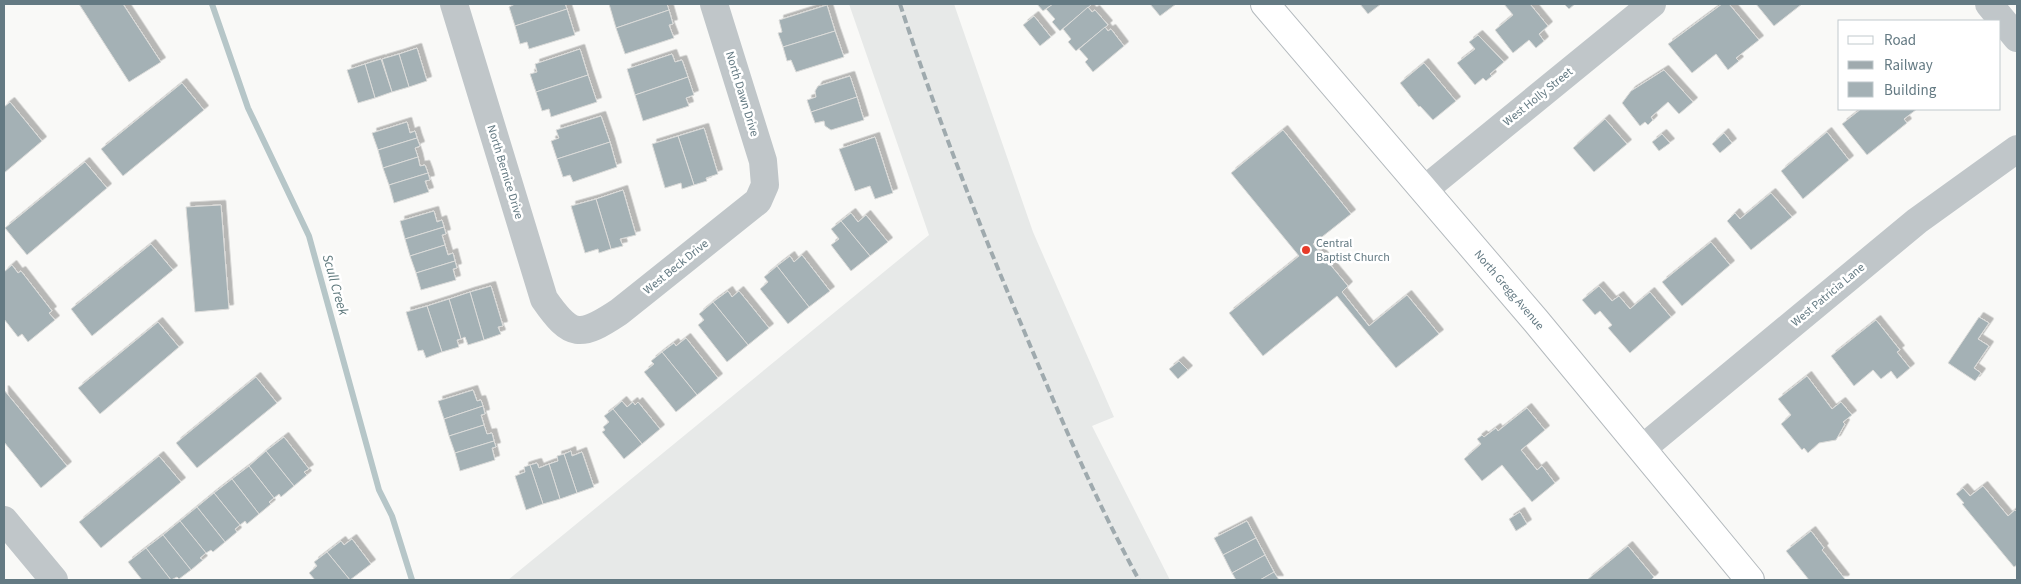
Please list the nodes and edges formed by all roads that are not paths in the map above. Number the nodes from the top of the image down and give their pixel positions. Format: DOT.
graph roads {
  1 [pos="454,4"];
  2 [pos="714,4"];
  3 [pos="1265,4"];
  4 [pos="1652,4"];
  5 [pos="1989,4"];
  6 [pos="2017,38"];
  7 [pos="2017,150"];
  8 [pos="765,185"];
  9 [pos="1424,190"];
  10 [pos="574,330"];
  11 [pos="1643,448"];
  12 [pos="4,520"];
  13 [pos="54,580"];
  14 [pos="1750,580"];
  1 -- 10 [label="street, North Bernice Drive"];
  2 -- 8 [label="street, North Dawn Drive"];
  3 -- 9 [label="main road, North Gregg Avenue"];
  4 -- 9 [label="street, West Holly Street"];
  5 -- 6 [label="street"];
  7 -- 11 [label="street, West Patricia Lane"];
  8 -- 10 [label="street, West Beck Drive"];
  9 -- 11 [label="main road, North Gregg Avenue"];
  11 -- 14 [label="main road, North Gregg Avenue"];
  12 -- 13 [label="street"];
}
